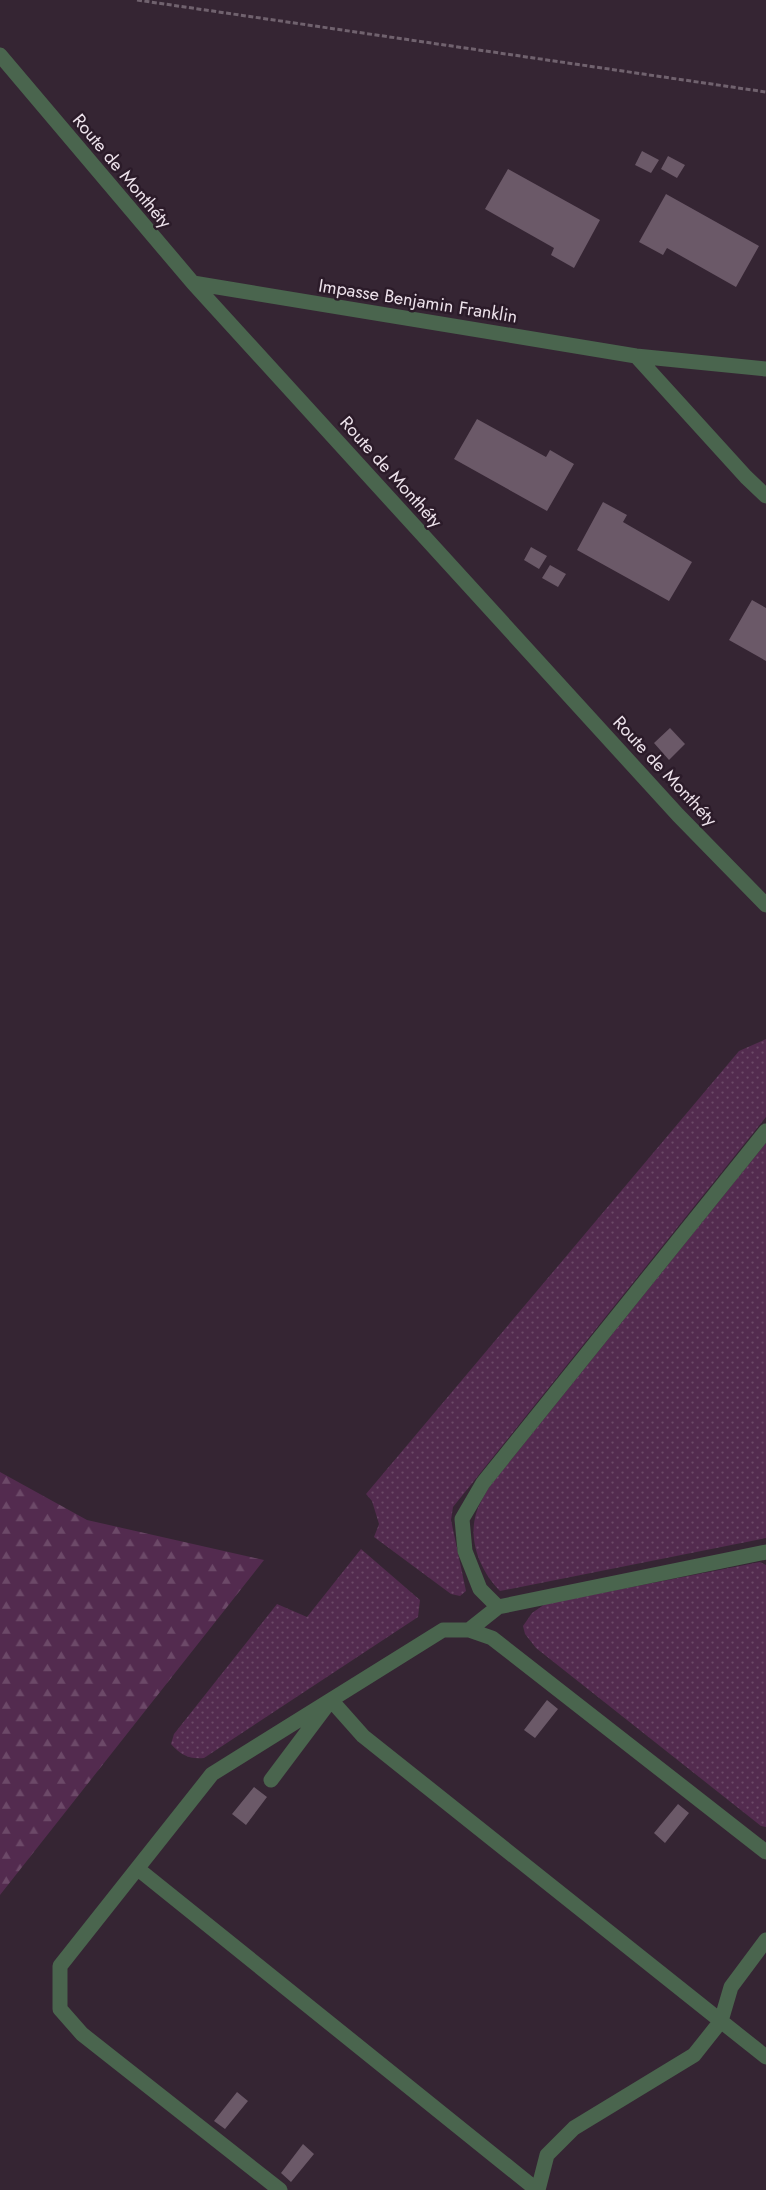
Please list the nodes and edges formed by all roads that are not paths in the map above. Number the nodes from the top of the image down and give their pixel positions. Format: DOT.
graph roads {
  1 [pos="0,55"];
  2 [pos="193,283"];
  3 [pos="636,356"];
  4 [pos="766,369"];
  5 [pos="766,496"];
  6 [pos="766,905"];
  7 [pos="766,1131"];
  8 [pos="766,1552"];
  9 [pos="498,1607"];
  10 [pos="469,1630"];
  11 [pos="330,1700"];
  12 [pos="271,1780"];
  13 [pos="766,1852"];
  14 [pos="138,1869"];
  15 [pos="766,1940"];
  16 [pos="721,2021"];
  17 [pos="766,2057"];
  18 [pos="280,2190"];
  19 [pos="537,2190"];
  1 -- 2 [label="street, Route de Monthéty"];
  2 -- 3 [label="street, Impasse Benjamin Franklin"];
  2 -- 6 [label="street, Route de Monthéty"];
  3 -- 4 [label="street, Impasse Benjamin Franklin"];
  3 -- 5 [label="street"];
  7 -- 9 [label="street"];
  8 -- 9 [label="street"];
  9 -- 10 [label="street"];
  10 -- 11 [label="street"];
  10 -- 13 [label="street"];
  11 -- 12 [label="street"];
  11 -- 14 [label="street"];
  11 -- 16 [label="street"];
  14 -- 18 [label="street"];
  14 -- 19 [label="street"];
  15 -- 16 [label="street"];
  16 -- 17 [label="street"];
  16 -- 19 [label="street"];
}
